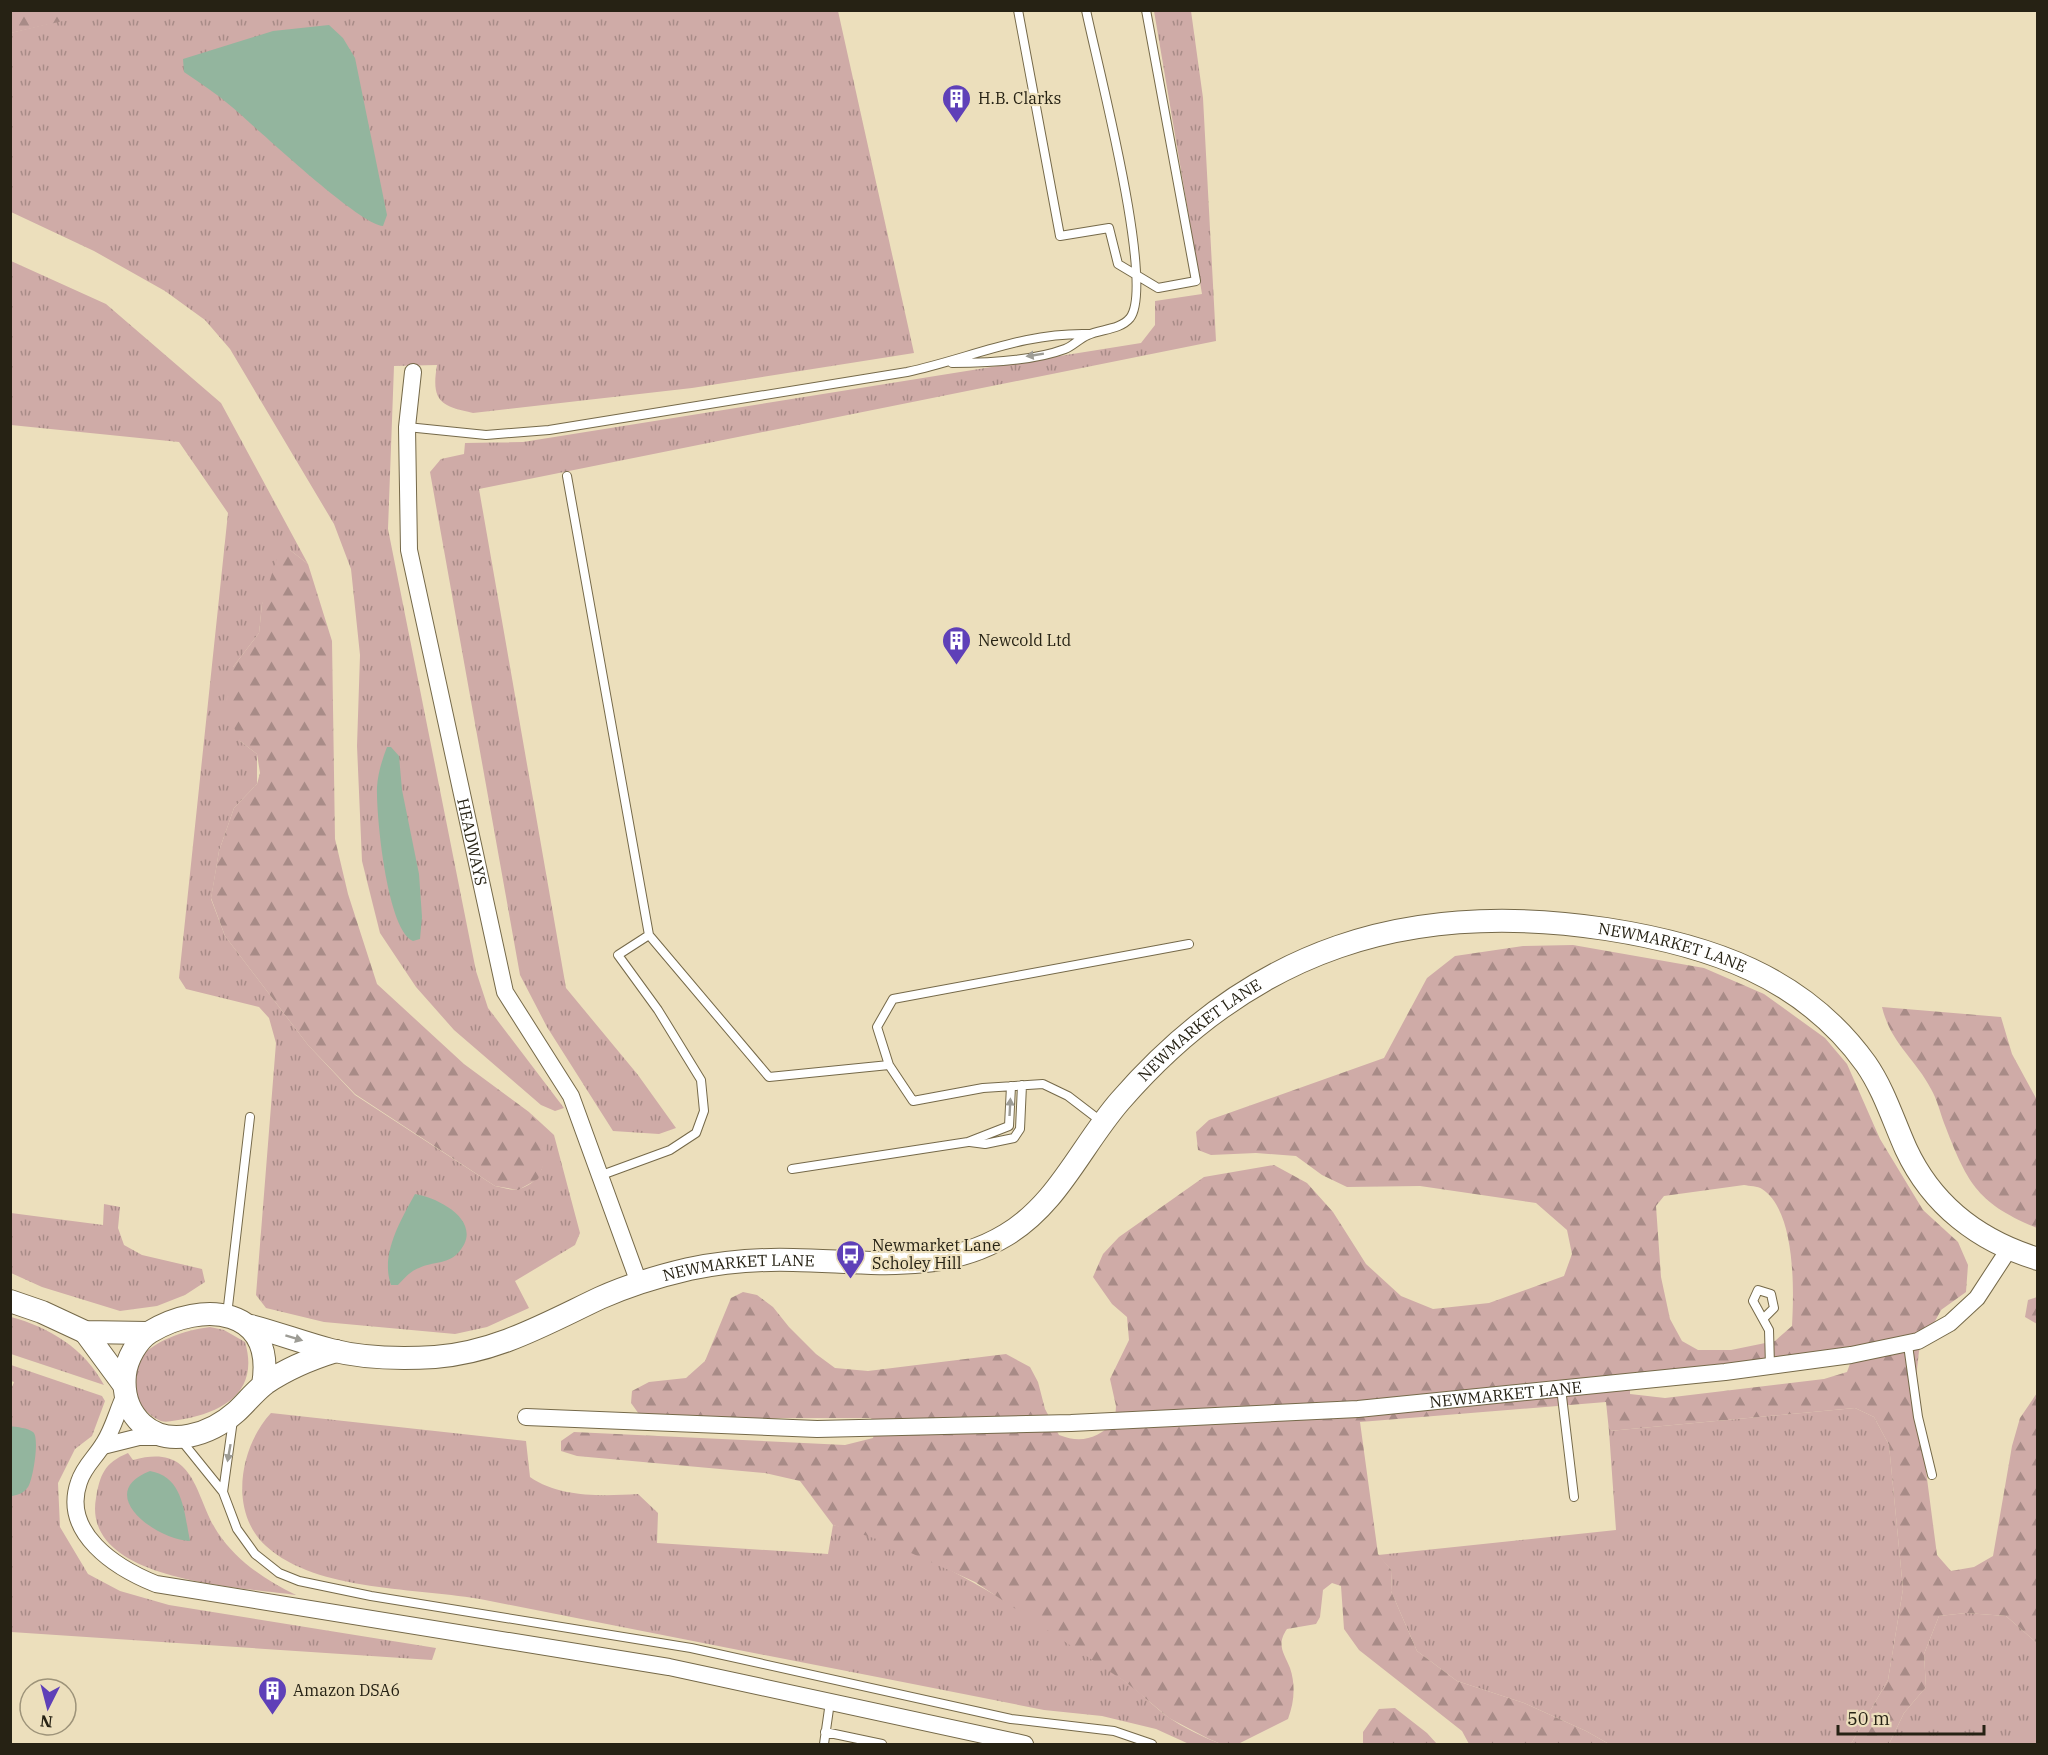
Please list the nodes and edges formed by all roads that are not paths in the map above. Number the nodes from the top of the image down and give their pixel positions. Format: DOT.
graph roads {
  1 [pos="1018,10"];
  2 [pos="1086,10"];
  3 [pos="1146,10"];
  4 [pos="1137,275"];
  5 [pos="1089,334"];
  6 [pos="946,363"];
  7 [pos="413,372"];
  8 [pos="408,427"];
  9 [pos="567,476"];
  10 [pos="649,935"];
  11 [pos="1189,944"];
  12 [pos="889,1065"];
  13 [pos="1022,1085"];
  14 [pos="1011,1086"];
  15 [pos="250,1117"];
  16 [pos="1102,1122"];
  17 [pos="968,1142"];
  18 [pos="792,1169"];
  19 [pos="599,1176"];
  20 [pos="2009,1249"];
  21 [pos="2037,1259"];
  22 [pos="639,1283"];
  23 [pos="10,1301"];
  24 [pos="226,1316"];
  25 [pos="1764,1318"];
  26 [pos="251,1326"];
  27 [pos="85,1332"];
  28 [pos="147,1333"];
  29 [pos="1908,1345"];
  30 [pos="336,1351"];
  31 [pos="1770,1366"];
  32 [pos="263,1385"];
  33 [pos="1561,1388"];
  34 [pos="124,1391"];
  35 [pos="234,1414"];
  36 [pos="526,1417"];
  37 [pos="170,1437"];
  38 [pos="103,1446"];
  39 [pos="1932,1475"];
  40 [pos="223,1492"];
  41 [pos="1574,1497"];
  42 [pos="830,1702"];
  43 [pos="825,1732"];
  44 [pos="824,1744"];
  45 [pos="882,1744"];
  46 [pos="1025,1744"];
  47 [pos="1152,1744"];
  1 -- 4 [label="lane"];
  2 -- 4 [label="lane"];
  3 -- 4 [label="lane"];
  4 -- 5 [label="lane"];
  5 -- 6 [label="lane"];
  5 -- 6 [label="lane, one-way"];
  6 -- 8 [label="lane"];
  7 -- 8 [label="street, HEADWAYS"];
  8 -- 19 [label="street, HEADWAYS"];
  9 -- 10 [label="lane"];
  10 -- 12 [label="lane"];
  10 -- 19 [label="lane"];
  11 -- 12 [label="lane"];
  12 -- 14 [label="lane"];
  13 -- 14 [label="lane"];
  13 -- 16 [label="lane"];
  13 -- 17 [label="lane"];
  17 -- 14 [label="lane, one-way"];
  15 -- 24 [label="lane"];
  16 -- 20 [label="main road, NEWMARKET LANE"];
  16 -- 22 [label="main road, NEWMARKET LANE"];
  17 -- 18 [label="lane"];
  19 -- 22 [label="street, HEADWAYS"];
  20 -- 21 [label="main road, NEWMARKET LANE"];
  20 -- 29 [label="street, NEWMARKET LANE"];
  22 -- 30 [label="main road, NEWMARKET LANE"];
  23 -- 27 [label="main road, NEWMARKET LANE"];
  24 -- 26 [label="main road, NEWMARKET LANE"];
  24 -- 28 [label="main road, NEWMARKET LANE"];
  25 -- 31 [label="lane"];
  26 -- 30 [label="main road, NEWMARKET LANE, one-way"];
  26 -- 32 [label="main road"];
  27 -- 28 [label="main road, NEWMARKET LANE"];
  27 -- 34 [label="main road, NEWMARKET LANE"];
  28 -- 34 [label="main road, NEWMARKET LANE"];
  29 -- 31 [label="street, NEWMARKET LANE"];
  29 -- 39 [label="lane"];
  30 -- 32 [label="main road, NEWMARKET LANE"];
  31 -- 33 [label="street, NEWMARKET LANE"];
  32 -- 35 [label="main road, NEWMARKET LANE"];
  33 -- 36 [label="street, NEWMARKET LANE"];
  33 -- 41 [label="lane"];
  34 -- 37 [label="main road, NEWMARKET LANE"];
  34 -- 38 [label="street"];
  35 -- 37 [label="main road, NEWMARKET LANE"];
  35 -- 40 [label="lane, one-way"];
  37 -- 38 [label="street"];
  37 -- 40 [label="lane"];
  38 -- 42 [label="street"];
  40 -- 47 [label="lane"];
  42 -- 43 [label="lane"];
  42 -- 46 [label="street"];
  43 -- 44 [label="lane"];
  43 -- 45 [label="lane"];
}
